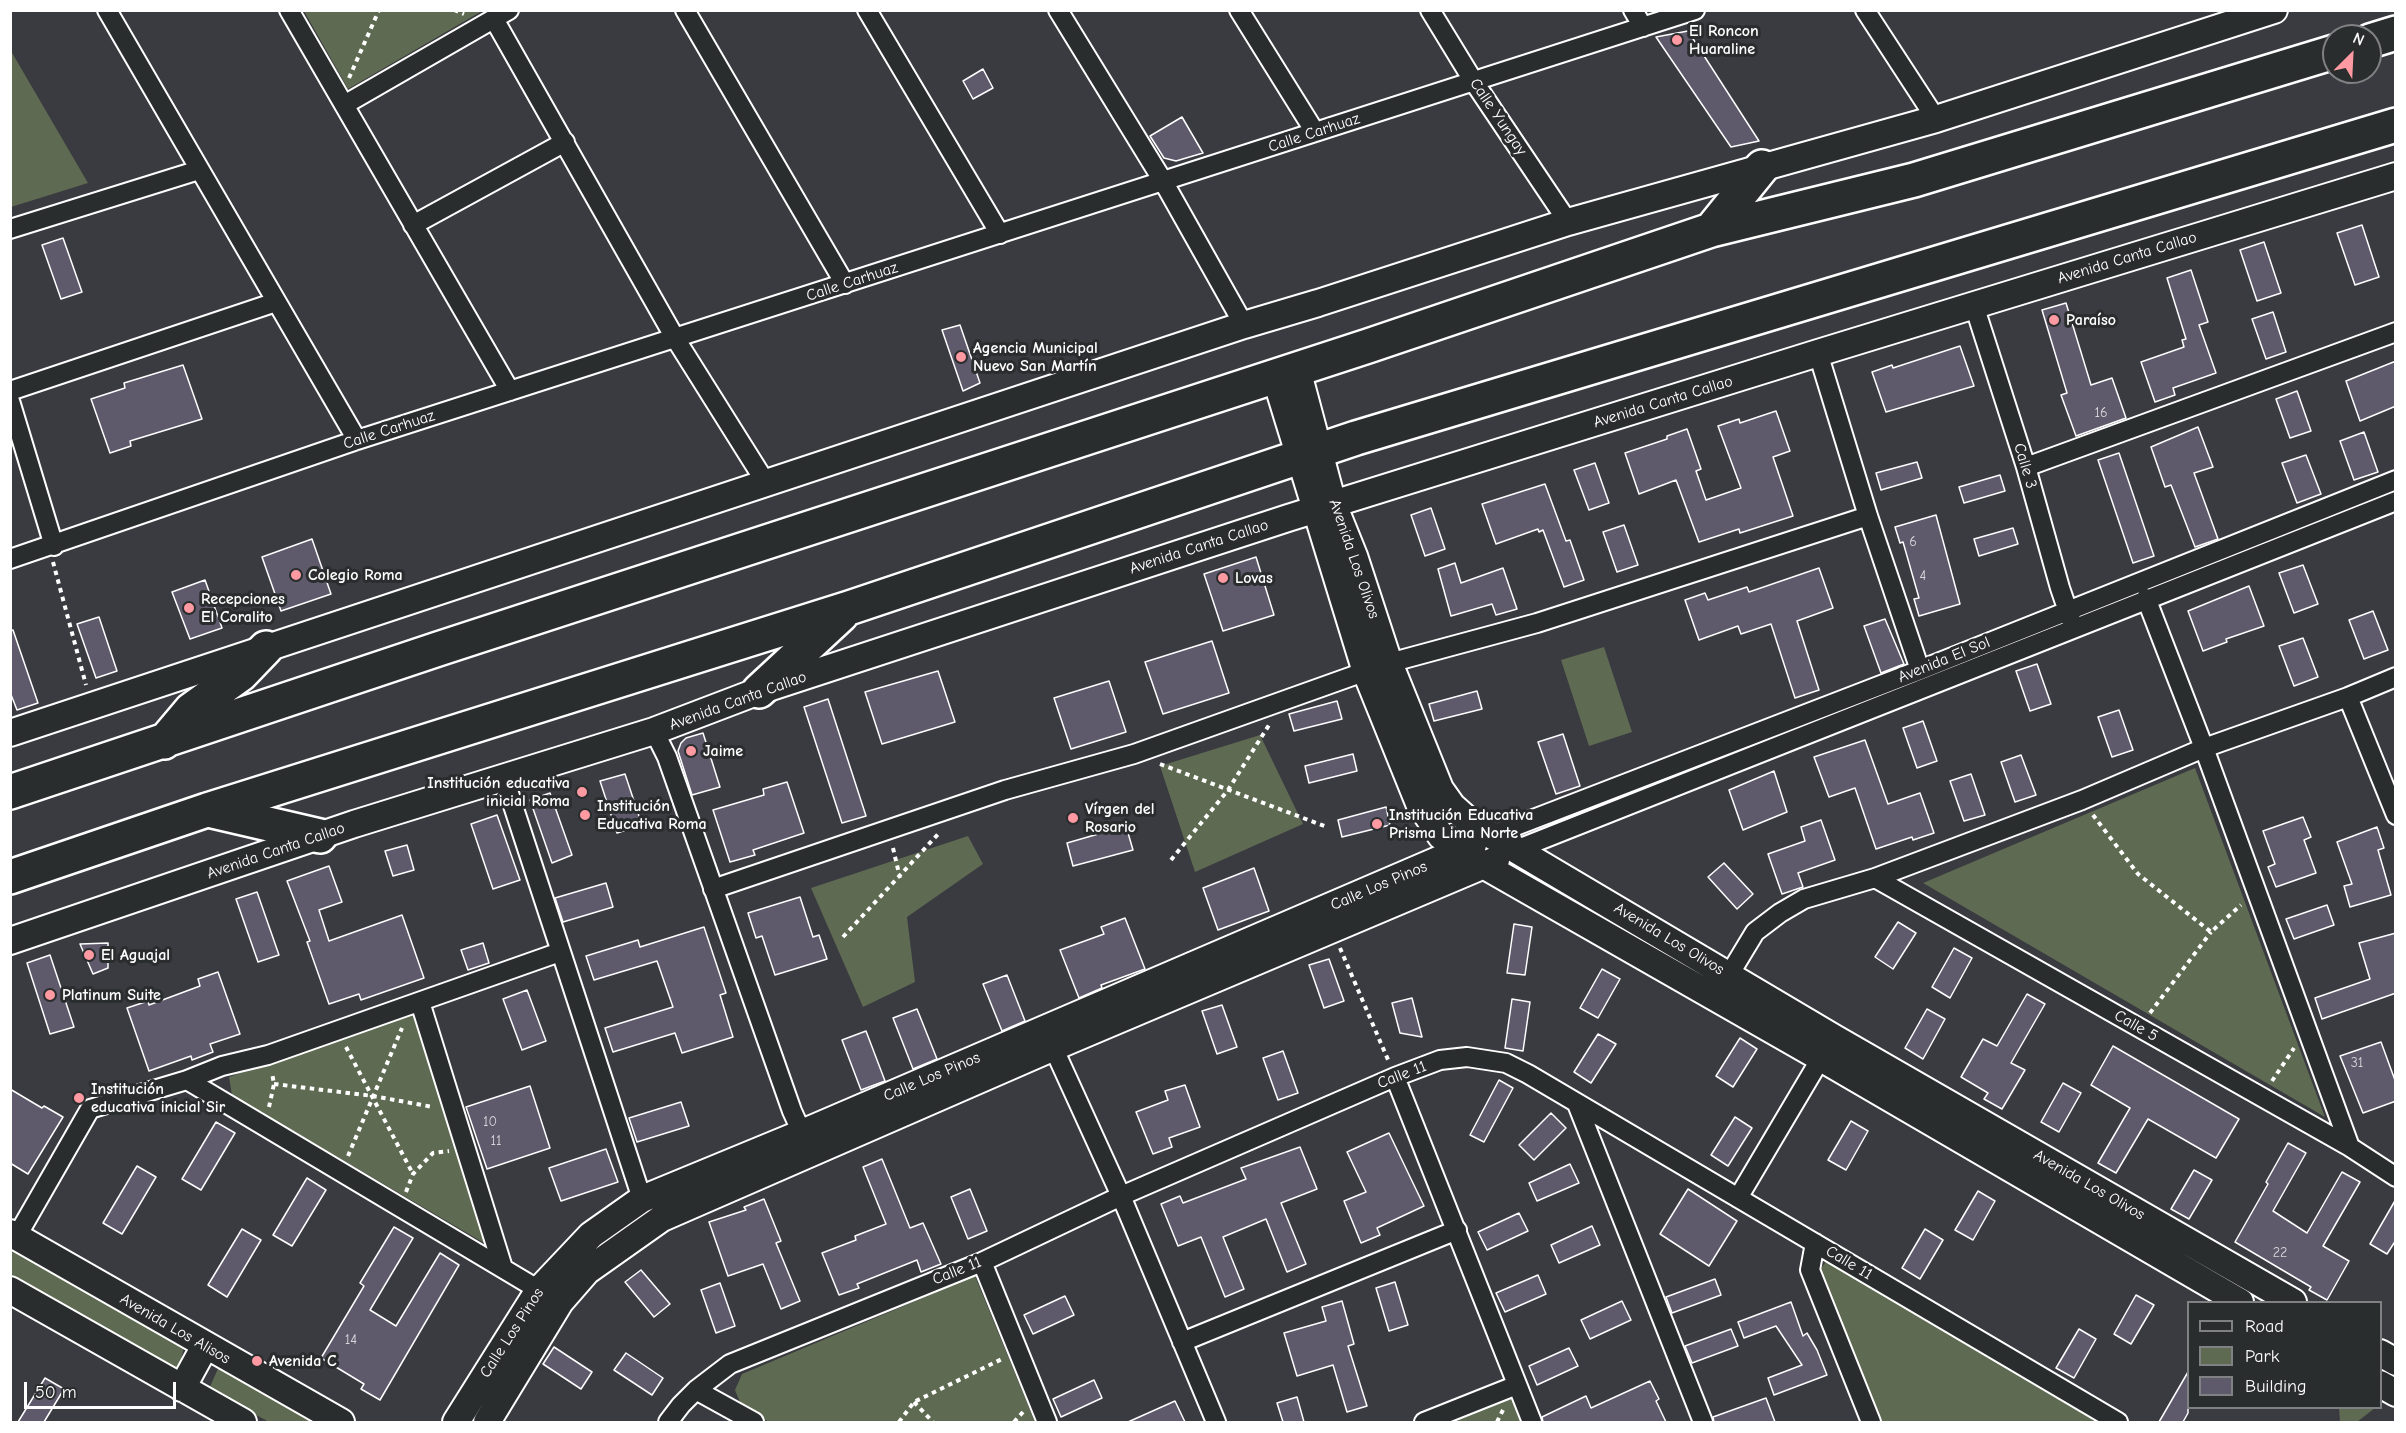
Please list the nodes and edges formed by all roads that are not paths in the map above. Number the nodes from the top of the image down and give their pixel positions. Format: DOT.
graph roads {
  1 [pos="107,10"];
  2 [pos="289,10"];
  3 [pos="685,10"];
  4 [pos="867,10"];
  5 [pos="1058,10"];
  6 [pos="1239,10"];
  7 [pos="1430,10"];
  8 [pos="1633,10"];
  9 [pos="1695,10"];
  10 [pos="1864,10"];
  11 [pos="2274,10"];
  12 [pos="501,15"];
  13 [pos="1643,27"];
  14 [pos="2322,56"];
  15 [pos="1474,82"];
  16 [pos="344,105"];
  17 [pos="1936,119"];
  18 [pos="2396,125"];
  19 [pos="1315,132"];
  20 [pos="565,142"];
  21 [pos="1762,167"];
  22 [pos="199,170"];
  23 [pos="2396,176"];
  24 [pos="1164,181"];
  25 [pos="1568,222"];
  26 [pos="413,225"];
  27 [pos="10,228"];
  28 [pos="1711,230"];
  29 [pos="1000,234"];
  30 [pos="845,284"];
  31 [pos="276,302"];
  32 [pos="1974,305"];
  33 [pos="1244,325"];
  34 [pos="2396,332"];
  35 [pos="675,338"];
  36 [pos="1818,353"];
  37 [pos="1286,372"];
  38 [pos="10,391"];
  39 [pos="510,391"];
  40 [pos="10,401"];
  41 [pos="357,440"];
  42 [pos="1310,454"];
  43 [pos="2026,467"];
  44 [pos="2396,480"];
  45 [pos="766,483"];
  46 [pos="2396,501"];
  47 [pos="1324,507"];
  48 [pos="1868,516"];
  49 [pos="51,546"];
  50 [pos="10,559"];
  51 [pos="2146,598"];
  52 [pos="849,609"];
  53 [pos="2071,619"];
  54 [pos="266,648"];
  55 [pos="1378,667"];
  56 [pos="1920,670"];
  57 [pos="2396,677"];
  58 [pos="759,691"];
  59 [pos="2348,697"];
  60 [pos="654,731"];
  61 [pos="10,733"];
  62 [pos="163,742"];
  63 [pos="2204,748"];
  64 [pos="504,778"];
  65 [pos="10,792"];
  66 [pos="207,810"];
  67 [pos="2396,815"];
  68 [pos="1492,835"];
  69 [pos="320,836"];
  70 [pos="1518,849"];
  71 [pos="1462,850"];
  72 [pos="1485,866"];
  73 [pos="10,877"];
  74 [pos="1875,878"];
  75 [pos="713,889"];
  76 [pos="10,941"];
  77 [pos="560,952"];
  78 [pos="1729,975"];
  79 [pos="416,1004"];
  80 [pos="1049,1038"];
  81 [pos="1821,1058"];
  82 [pos="1395,1077"];
  83 [pos="187,1080"];
  84 [pos="1577,1104"];
  85 [pos="802,1133"];
  86 [pos="2350,1148"];
  87 [pos="2396,1177"];
  88 [pos="1121,1196"];
  89 [pos="1738,1198"];
  90 [pos="642,1199"];
  91 [pos="1457,1230"];
  92 [pos="14,1235"];
  93 [pos="1815,1243"];
  94 [pos="982,1262"];
  95 [pos="503,1268"];
  96 [pos="10,1290"];
  97 [pos="539,1290"];
  98 [pos="2238,1301"];
  99 [pos="2291,1301"];
  100 [pos="1182,1342"];
  101 [pos="205,1346"];
  102 [pos="2382,1354"];
  103 [pos="2396,1362"];
  104 [pos="1517,1384"];
  105 [pos="2382,1385"];
  106 [pos="182,1388"];
  107 [pos="696,1390"];
  108 [pos="2396,1393"];
  109 [pos="243,1422"];
  110 [pos="341,1422"];
  111 [pos="456,1422"];
  112 [pos="487,1422"];
  113 [pos="668,1422"];
  114 [pos="754,1422"];
  115 [pos="1047,1422"];
  116 [pos="1216,1422"];
  117 [pos="1424,1422"];
  118 [pos="1532,1422"];
  119 [pos="1703,1422"];
  120 [pos="1871,1422"];
  121 [pos="2118,1422"];
  1 -- 22 [label="street"];
  2 -- 16 [label="street"];
  3 -- 30 [label="street"];
  4 -- 29 [label="street"];
  5 -- 24 [label="street"];
  6 -- 19 [label="street"];
  7 -- 15 [label="street, Calle Yungay"];
  8 -- 13 [label="street"];
  9 -- 13 [label="street, Calle Carhuaz"];
  10 -- 17 [label="street"];
  11 -- 17 [label="main road"];
  12 -- 16 [label="street"];
  12 -- 20 [label="street"];
  13 -- 15 [label="street, Calle Carhuaz"];
  14 -- 28 [label="highway"];
  15 -- 19 [label="street, Calle Carhuaz"];
  15 -- 25 [label="street, Calle Yungay"];
  16 -- 26 [label="street"];
  17 -- 21 [label="main road"];
  18 -- 42 [label="highway"];
  19 -- 24 [label="street, Calle Carhuaz"];
  20 -- 26 [label="street"];
  20 -- 35 [label="street"];
  21 -- 25 [label="main road"];
  21 -- 28 [label="highway"];
  22 -- 27 [label="street"];
  22 -- 31 [label="street"];
  23 -- 32 [label="main road, Avenida Canta Callao"];
  24 -- 29 [label="street, Calle Carhuaz"];
  24 -- 33 [label="street"];
  25 -- 33 [label="main road"];
  26 -- 39 [label="street"];
  28 -- 37 [label="highway"];
  29 -- 30 [label="street, Calle Carhuaz"];
  30 -- 35 [label="street, Calle Carhuaz"];
  31 -- 38 [label="street"];
  31 -- 41 [label="street"];
  32 -- 36 [label="main road, Avenida Canta Callao"];
  32 -- 43 [label="street, Calle 3"];
  33 -- 45 [label="main road"];
  34 -- 43 [label="street"];
  35 -- 39 [label="street, Calle Carhuaz"];
  35 -- 45 [label="street"];
  36 -- 47 [label="main road, Avenida Canta Callao"];
  36 -- 48 [label="street"];
  37 -- 42 [label="main road, Avenida Los Olivos"];
  37 -- 62 [label="highway"];
  39 -- 41 [label="street, Calle Carhuaz"];
  40 -- 49 [label="street"];
  41 -- 49 [label="street, Calle Carhuaz"];
  42 -- 47 [label="main road, Avenida Los Olivos"];
  42 -- 52 [label="highway"];
  43 -- 53 [label="street, Calle 3"];
  44 -- 53 [label="street, Avenida El Sol"];
  45 -- 54 [label="main road"];
  46 -- 51 [label="street, Avenida El Sol"];
  47 -- 55 [label="main road, Avenida Los Olivos"];
  47 -- 58 [label="main road, Avenida Canta Callao"];
  48 -- 55 [label="street"];
  48 -- 56 [label="street"];
  49 -- 50 [label="street, Calle Carhuaz"];
  51 -- 53 [label="street, Avenida El Sol"];
  51 -- 63 [label="street"];
  52 -- 58 [label="highway"];
  52 -- 66 [label="highway"];
  53 -- 56 [label="street, Avenida El Sol"];
  53 -- 70 [label="street, Avenida El Sol"];
  54 -- 61 [label="main road"];
  54 -- 62 [label="highway"];
  55 -- 68 [label="main road, Avenida Los Olivos"];
  55 -- 71 [label="main road, Avenida Los Olivos"];
  55 -- 75 [label="street"];
  56 -- 68 [label="street, Avenida El Sol"];
  57 -- 59 [label="street"];
  58 -- 60 [label="main road, Avenida Canta Callao"];
  59 -- 63 [label="street"];
  59 -- 67 [label="street"];
  60 -- 64 [label="main road, Avenida Canta Callao"];
  60 -- 75 [label="street"];
  62 -- 65 [label="highway"];
  63 -- 74 [label="street"];
  63 -- 86 [label="street"];
  64 -- 69 [label="main road, Avenida Canta Callao"];
  64 -- 77 [label="street"];
  66 -- 69 [label="highway"];
  66 -- 73 [label="highway"];
  68 -- 70 [label="main road, Avenida Los Olivos"];
  68 -- 71 [label="main road, Calle Los Pinos"];
  69 -- 76 [label="main road, Avenida Canta Callao"];
  70 -- 72 [label="main road, Calle Los Pinos"];
  70 -- 78 [label="main road, Avenida Los Olivos"];
  71 -- 72 [label="main road, Avenida Los Olivos"];
  71 -- 80 [label="main road, Calle Los Pinos"];
  72 -- 80 [label="main road, Calle Los Pinos"];
  72 -- 81 [label="main road, Avenida Los Olivos"];
  74 -- 78 [label="street"];
  74 -- 86 [label="street, Calle 5"];
  75 -- 85 [label="street"];
  77 -- 79 [label="street"];
  77 -- 90 [label="street"];
  78 -- 99 [label="main road, Avenida Los Olivos"];
  79 -- 83 [label="street"];
  79 -- 95 [label="street"];
  80 -- 85 [label="main road, Calle Los Pinos"];
  80 -- 88 [label="street"];
  80 -- 112 [label="main road, Calle Los Pinos"];
  81 -- 89 [label="street"];
  81 -- 98 [label="main road, Avenida Los Olivos"];
  82 -- 84 [label="street, Calle 11"];
  82 -- 88 [label="street, Calle 11"];
  82 -- 91 [label="street"];
  83 -- 92 [label="street"];
  83 -- 95 [label="street"];
  84 -- 89 [label="street, Calle 11"];
  84 -- 119 [label="street"];
  85 -- 90 [label="main road, Calle Los Pinos"];
  86 -- 87 [label="street, Calle 5"];
  88 -- 94 [label="street, Calle 11"];
  88 -- 100 [label="street"];
  89 -- 93 [label="street, Calle 11"];
  90 -- 97 [label="main road, Calle Los Pinos"];
  91 -- 100 [label="street"];
  91 -- 104 [label="street"];
  92 -- 101 [label="main road, Avenida Los Alisos"];
  93 -- 120 [label="street"];
  93 -- 121 [label="street, Calle 11"];
  94 -- 107 [label="street, Calle 11"];
  94 -- 115 [label="street"];
  95 -- 97 [label="street"];
  96 -- 106 [label="main road"];
  97 -- 111 [label="main road, Calle Los Pinos"];
  100 -- 116 [label="street"];
  101 -- 106 [label="main road"];
  101 -- 110 [label="main road, Avenida Los Alisos"];
  102 -- 103 [label="main road"];
  104 -- 117 [label="street"];
  104 -- 118 [label="street"];
  105 -- 108 [label="main road"];
  106 -- 109 [label="main road"];
  107 -- 113 [label="street, Calle 11"];
  107 -- 114 [label="street"];
}
